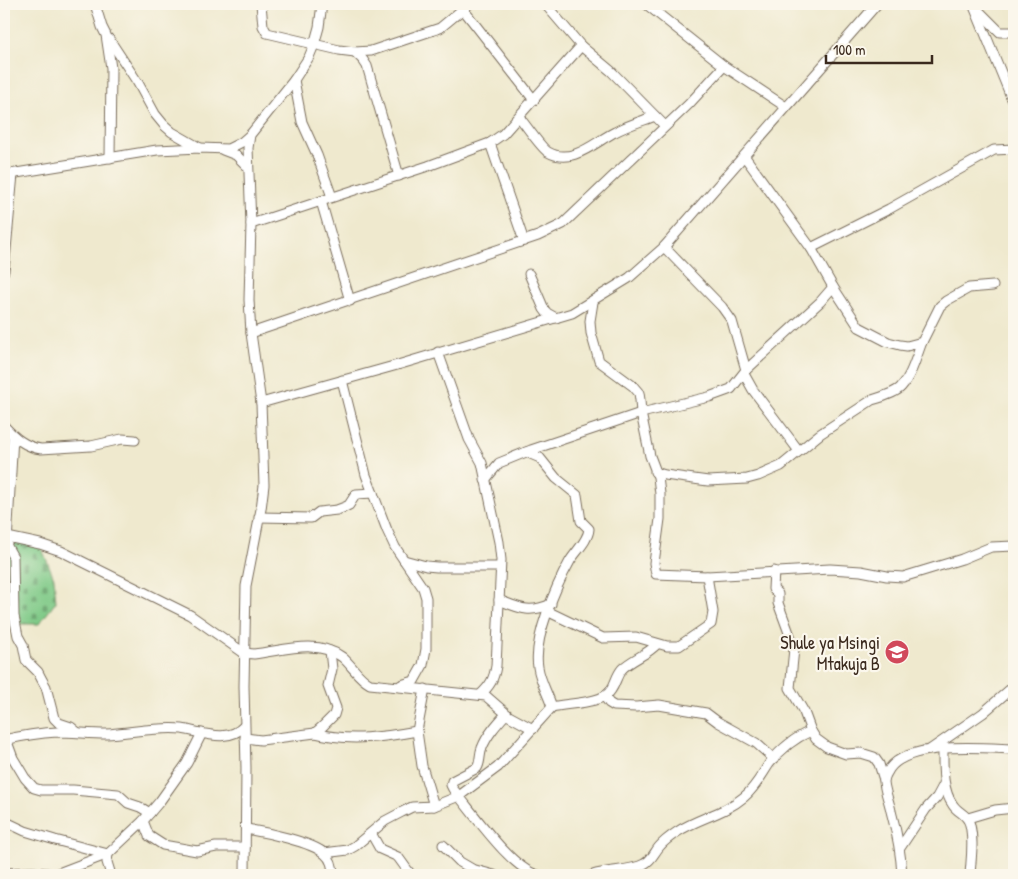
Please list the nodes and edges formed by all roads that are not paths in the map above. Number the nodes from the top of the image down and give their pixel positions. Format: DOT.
graph roads {
  1 [pos="96,4"];
  2 [pos="261,4"];
  3 [pos="322,4"];
  4 [pos="545,4"];
  5 [pos="646,4"];
  6 [pos="877,4"];
  7 [pos="464,5"];
  8 [pos="974,5"];
  9 [pos="1014,32"];
  10 [pos="106,35"];
  11 [pos="314,45"];
  12 [pos="581,46"];
  13 [pos="373,50"];
  14 [pos="355,52"];
  15 [pos="365,63"];
  16 [pos="724,66"];
  17 [pos="294,80"];
  18 [pos="534,100"];
  19 [pos="1014,104"];
  20 [pos="786,107"];
  21 [pos="519,116"];
  22 [pos="655,116"];
  23 [pos="665,126"];
  24 [pos="250,134"];
  25 [pos="490,144"];
  26 [pos="200,148"];
  27 [pos="222,150"];
  28 [pos="1014,150"];
  29 [pos="745,157"];
  30 [pos="110,158"];
  31 [pos="248,167"];
  32 [pos="14,174"];
  33 [pos="4,175"];
  34 [pos="399,176"];
  35 [pos="332,197"];
  36 [pos="321,201"];
  37 [pos="251,224"];
  38 [pos="524,241"];
  39 [pos="664,247"];
  40 [pos="811,248"];
  41 [pos="4,271"];
  42 [pos="529,274"];
  43 [pos="993,286"];
  44 [pos="833,287"];
  45 [pos="350,301"];
  46 [pos="592,302"];
  47 [pos="556,318"];
  48 [pos="251,333"];
  49 [pos="922,342"];
  50 [pos="438,352"];
  51 [pos="745,372"];
  52 [pos="342,380"];
  53 [pos="261,403"];
  54 [pos="641,413"];
  55 [pos="4,426"];
  56 [pos="13,436"];
  57 [pos="135,440"];
  58 [pos="799,451"];
  59 [pos="526,452"];
  60 [pos="7,458"];
  61 [pos="655,472"];
  62 [pos="485,480"];
  63 [pos="373,493"];
  64 [pos="260,517"];
  65 [pos="6,541"];
  66 [pos="1014,546"];
  67 [pos="404,560"];
  68 [pos="500,567"];
  69 [pos="774,571"];
  70 [pos="707,576"];
  71 [pos="499,600"];
  72 [pos="549,607"];
  73 [pos="657,644"];
  74 [pos="330,650"];
  75 [pos="244,653"];
  76 [pos="393,686"];
  77 [pos="1014,686"];
  78 [pos="425,689"];
  79 [pos="480,695"];
  80 [pos="605,697"];
  81 [pos="552,707"];
  82 [pos="506,714"];
  83 [pos="244,726"];
  84 [pos="533,729"];
  85 [pos="418,731"];
  86 [pos="77,732"];
  87 [pos="810,732"];
  88 [pos="315,733"];
  89 [pos="202,734"];
  90 [pos="245,738"];
  91 [pos="5,740"];
  92 [pos="942,749"];
  93 [pos="1014,749"];
  94 [pos="929,751"];
  95 [pos="774,759"];
  96 [pos="884,780"];
  97 [pos="944,784"];
  98 [pos="459,796"];
  99 [pos="434,806"];
  100 [pos="1014,808"];
  101 [pos="150,813"];
  102 [pos="968,818"];
  103 [pos="4,821"];
  104 [pos="143,821"];
  105 [pos="246,829"];
  106 [pos="371,833"];
  107 [pos="443,845"];
  108 [pos="246,847"];
  109 [pos="900,848"];
  110 [pos="324,853"];
  111 [pos="108,854"];
  112 [pos="4,873"];
  113 [pos="56,874"];
  114 [pos="603,874"];
  115 [pos="111,875"];
  116 [pos="245,875"];
  117 [pos="333,875"];
  118 [pos="411,875"];
  119 [pos="494,875"];
  120 [pos="538,875"];
  121 [pos="593,875"];
  122 [pos="902,875"];
  123 [pos="970,875"];
  1 -- 10 [label="street"];
  2 -- 11 [label="street"];
  3 -- 11 [label="street"];
  4 -- 12 [label="street"];
  5 -- 16 [label="street"];
  6 -- 20 [label="street"];
  7 -- 13 [label="street"];
  7 -- 18 [label="street"];
  8 -- 9 [label="street"];
  8 -- 19 [label="street"];
  10 -- 26 [label="street"];
  10 -- 30 [label="street"];
  11 -- 14 [label="street"];
  11 -- 17 [label="street"];
  12 -- 18 [label="street"];
  12 -- 22 [label="street"];
  13 -- 14 [label="street"];
  13 -- 15 [label="street"];
  14 -- 15 [label="street"];
  15 -- 34 [label="street"];
  16 -- 20 [label="street"];
  16 -- 23 [label="street"];
  17 -- 24 [label="street"];
  17 -- 35 [label="street"];
  18 -- 21 [label="street"];
  20 -- 29 [label="street"];
  21 -- 22 [label="street"];
  21 -- 25 [label="street"];
  22 -- 23 [label="street"];
  23 -- 38 [label="street"];
  24 -- 27 [label="street"];
  24 -- 31 [label="street"];
  25 -- 34 [label="street"];
  25 -- 38 [label="street"];
  26 -- 27 [label="street"];
  26 -- 30 [label="street"];
  27 -- 31 [label="street"];
  28 -- 40 [label="street"];
  29 -- 39 [label="street"];
  29 -- 40 [label="street"];
  30 -- 32 [label="street"];
  31 -- 37 [label="street"];
  32 -- 33 [label="street"];
  32 -- 41 [label="street"];
  34 -- 35 [label="street"];
  35 -- 36 [label="street"];
  36 -- 37 [label="street"];
  36 -- 45 [label="street"];
  37 -- 48 [label="street"];
  38 -- 45 [label="street"];
  39 -- 46 [label="street"];
  39 -- 51 [label="street"];
  40 -- 44 [label="street"];
  42 -- 47 [label="street"];
  43 -- 49 [label="street"];
  44 -- 49 [label="street"];
  44 -- 51 [label="street"];
  45 -- 48 [label="street"];
  46 -- 47 [label="street"];
  46 -- 54 [label="street"];
  47 -- 50 [label="street"];
  48 -- 53 [label="street"];
  49 -- 58 [label="street"];
  50 -- 52 [label="street"];
  50 -- 62 [label="street"];
  51 -- 54 [label="street"];
  51 -- 58 [label="street"];
  52 -- 53 [label="street"];
  52 -- 63 [label="street"];
  53 -- 64 [label="street"];
  54 -- 59 [label="street"];
  54 -- 61 [label="street"];
  55 -- 56 [label="street"];
  56 -- 57 [label="street"];
  56 -- 60 [label="street"];
  58 -- 61 [label="street"];
  59 -- 62 [label="street"];
  59 -- 72 [label="street"];
  60 -- 65 [label="street"];
  61 -- 70 [label="street"];
  62 -- 68 [label="street"];
  63 -- 64 [label="street"];
  63 -- 67 [label="street"];
  64 -- 75 [label="street"];
  65 -- 75 [label="street"];
  65 -- 86 [label="street"];
  66 -- 69 [label="street"];
  67 -- 68 [label="street"];
  67 -- 76 [label="street"];
  68 -- 71 [label="street"];
  69 -- 70 [label="street"];
  69 -- 87 [label="street"];
  70 -- 73 [label="street"];
  71 -- 72 [label="street"];
  71 -- 79 [label="street"];
  72 -- 73 [label="street"];
  72 -- 81 [label="street"];
  73 -- 80 [label="street"];
  74 -- 75 [label="street"];
  74 -- 76 [label="street"];
  74 -- 88 [label="street"];
  75 -- 83 [label="street"];
  76 -- 78 [label="street"];
  77 -- 94 [label="street"];
  78 -- 79 [label="street"];
  78 -- 85 [label="street"];
  79 -- 82 [label="street"];
  80 -- 81 [label="street"];
  80 -- 95 [label="street"];
  81 -- 84 [label="street"];
  82 -- 84 [label="street"];
  82 -- 98 [label="street"];
  83 -- 89 [label="street"];
  83 -- 90 [label="street"];
  84 -- 98 [label="street"];
  85 -- 88 [label="street"];
  85 -- 99 [label="street"];
  86 -- 89 [label="street"];
  86 -- 91 [label="street"];
  87 -- 95 [label="street"];
  87 -- 96 [label="street"];
  88 -- 90 [label="street"];
  89 -- 101 [label="street"];
  90 -- 105 [label="street"];
  91 -- 101 [label="street"];
  92 -- 93 [label="street"];
  92 -- 94 [label="street"];
  92 -- 97 [label="street"];
  94 -- 96 [label="street"];
  95 -- 114 [label="street"];
  96 -- 109 [label="street"];
  97 -- 102 [label="street"];
  97 -- 109 [label="street"];
  98 -- 99 [label="street"];
  98 -- 120 [label="street"];
  99 -- 106 [label="street"];
  100 -- 102 [label="street"];
  101 -- 104 [label="street"];
  102 -- 123 [label="street"];
  103 -- 111 [label="street"];
  104 -- 108 [label="street"];
  104 -- 111 [label="street"];
  105 -- 108 [label="street"];
  105 -- 110 [label="street"];
  106 -- 110 [label="street"];
  106 -- 118 [label="street"];
  107 -- 119 [label="street"];
  108 -- 116 [label="street"];
  109 -- 122 [label="street"];
  110 -- 117 [label="street"];
  111 -- 113 [label="street"];
  111 -- 115 [label="street"];
  112 -- 113 [label="street"];
  114 -- 121 [label="street"];
}
